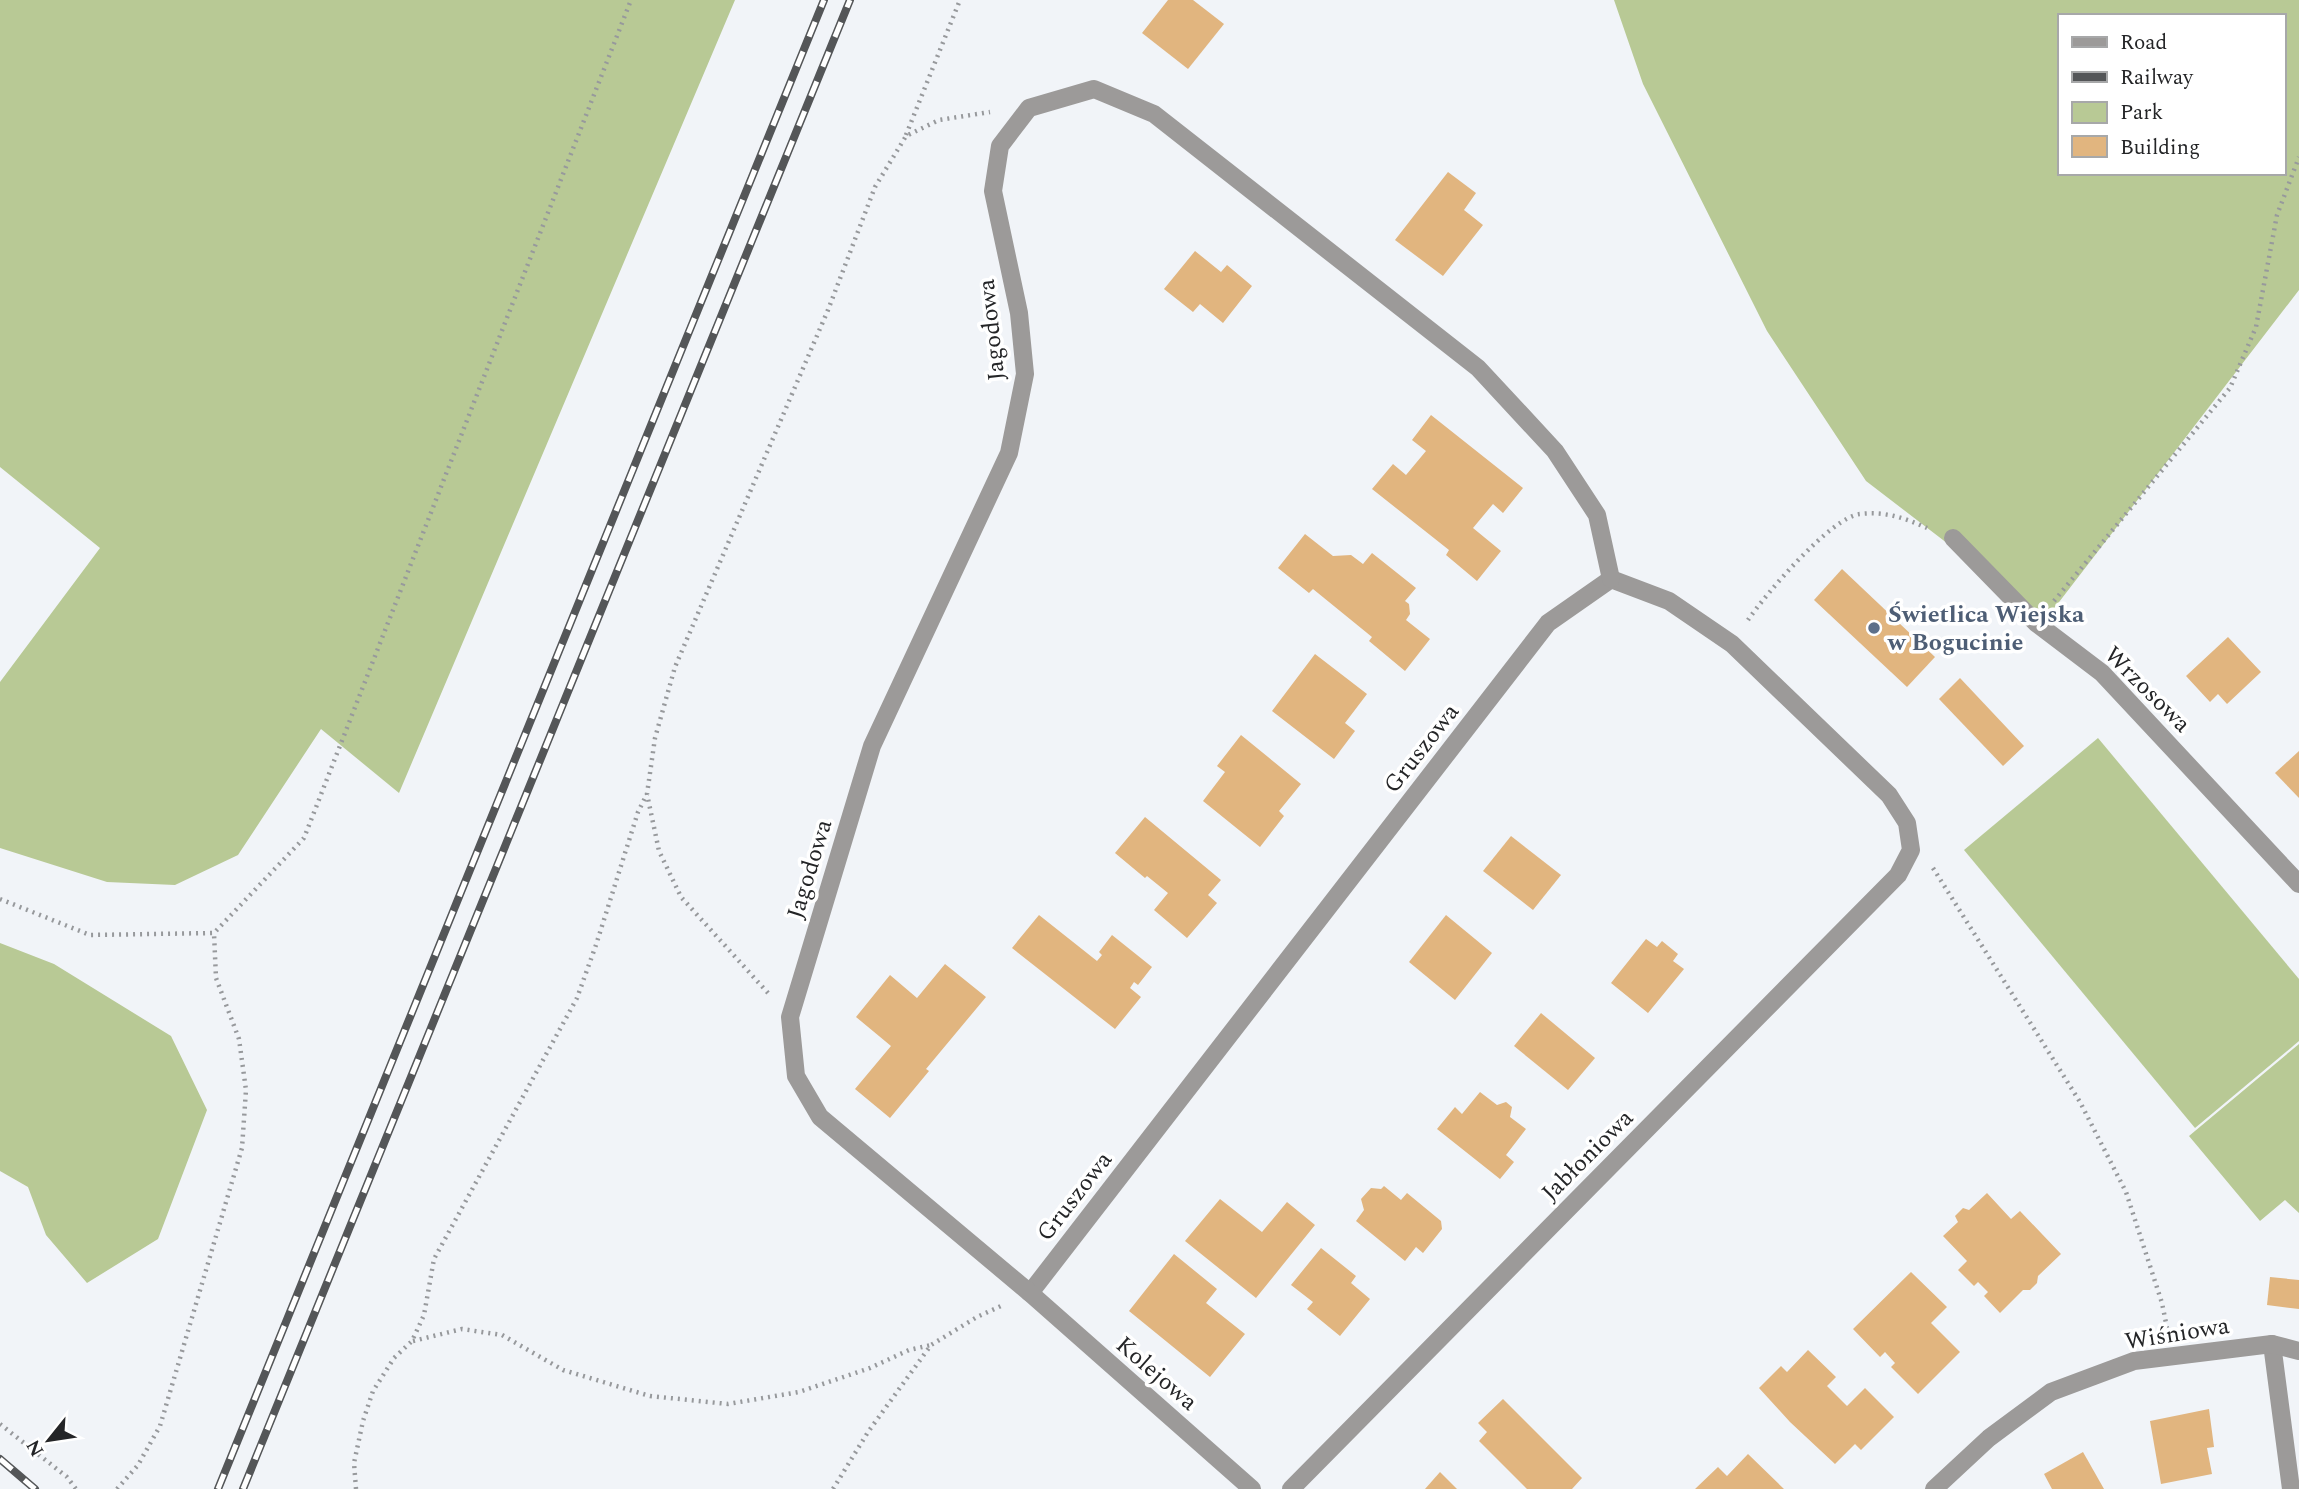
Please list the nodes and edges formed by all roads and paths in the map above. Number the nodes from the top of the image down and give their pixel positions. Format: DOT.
graph roads {
  1 [pos="631,0"];
  2 [pos="960,0"];
  3 [pos="1029,108"];
  4 [pos="906,136"];
  5 [pos="2299,157"];
  6 [pos="1953,538"];
  7 [pos="1611,579"];
  8 [pos="2036,623"];
  9 [pos="1732,644"];
  10 [pos="647,794"];
  11 [pos="1911,850"];
  12 [pos="2299,884"];
  13 [pos="0,899"];
  14 [pos="214,933"];
  15 [pos="790,1017"];
  16 [pos="1030,1293"];
  17 [pos="412,1341"];
  18 [pos="2272,1344"];
  19 [pos="931,1345"];
  20 [pos="2299,1351"];
  21 [pos="2174,1356"];
  22 [pos="0,1424"];
  23 [pos="76,1489"];
  24 [pos="117,1489"];
  25 [pos="356,1489"];
  26 [pos="833,1489"];
  27 [pos="1252,1489"];
  28 [pos="1291,1489"];
  29 [pos="1934,1489"];
  30 [pos="2291,1489"];
  1 -- 14 [label="path"];
  2 -- 4 [label="path"];
  3 -- 4 [label="path"];
  3 -- 7 [label="street"];
  3 -- 15 [label="street, Jagodowa"];
  4 -- 10 [label="path"];
  5 -- 8 [label="path"];
  6 -- 8 [label="street, Wrzosowa"];
  6 -- 9 [label="path"];
  7 -- 9 [label="street"];
  7 -- 16 [label="street, Gruszowa"];
  8 -- 12 [label="street, Wrzosowa"];
  9 -- 11 [label="street"];
  10 -- 15 [label="path"];
  10 -- 17 [label="path"];
  11 -- 21 [label="path"];
  11 -- 28 [label="street, Jabłoniowa"];
  13 -- 14 [label="path"];
  14 -- 24 [label="path"];
  15 -- 16 [label="street, Jagodowa"];
  16 -- 19 [label="path"];
  16 -- 27 [label="street, Kolejowa"];
  17 -- 19 [label="path"];
  17 -- 25 [label="path"];
  18 -- 20 [label="street, Wiśniowa"];
  18 -- 21 [label="street, Wiśniowa"];
  18 -- 30 [label="street"];
  19 -- 26 [label="path"];
  21 -- 29 [label="street, Wiśniowa"];
  22 -- 23 [label="path"];
}
